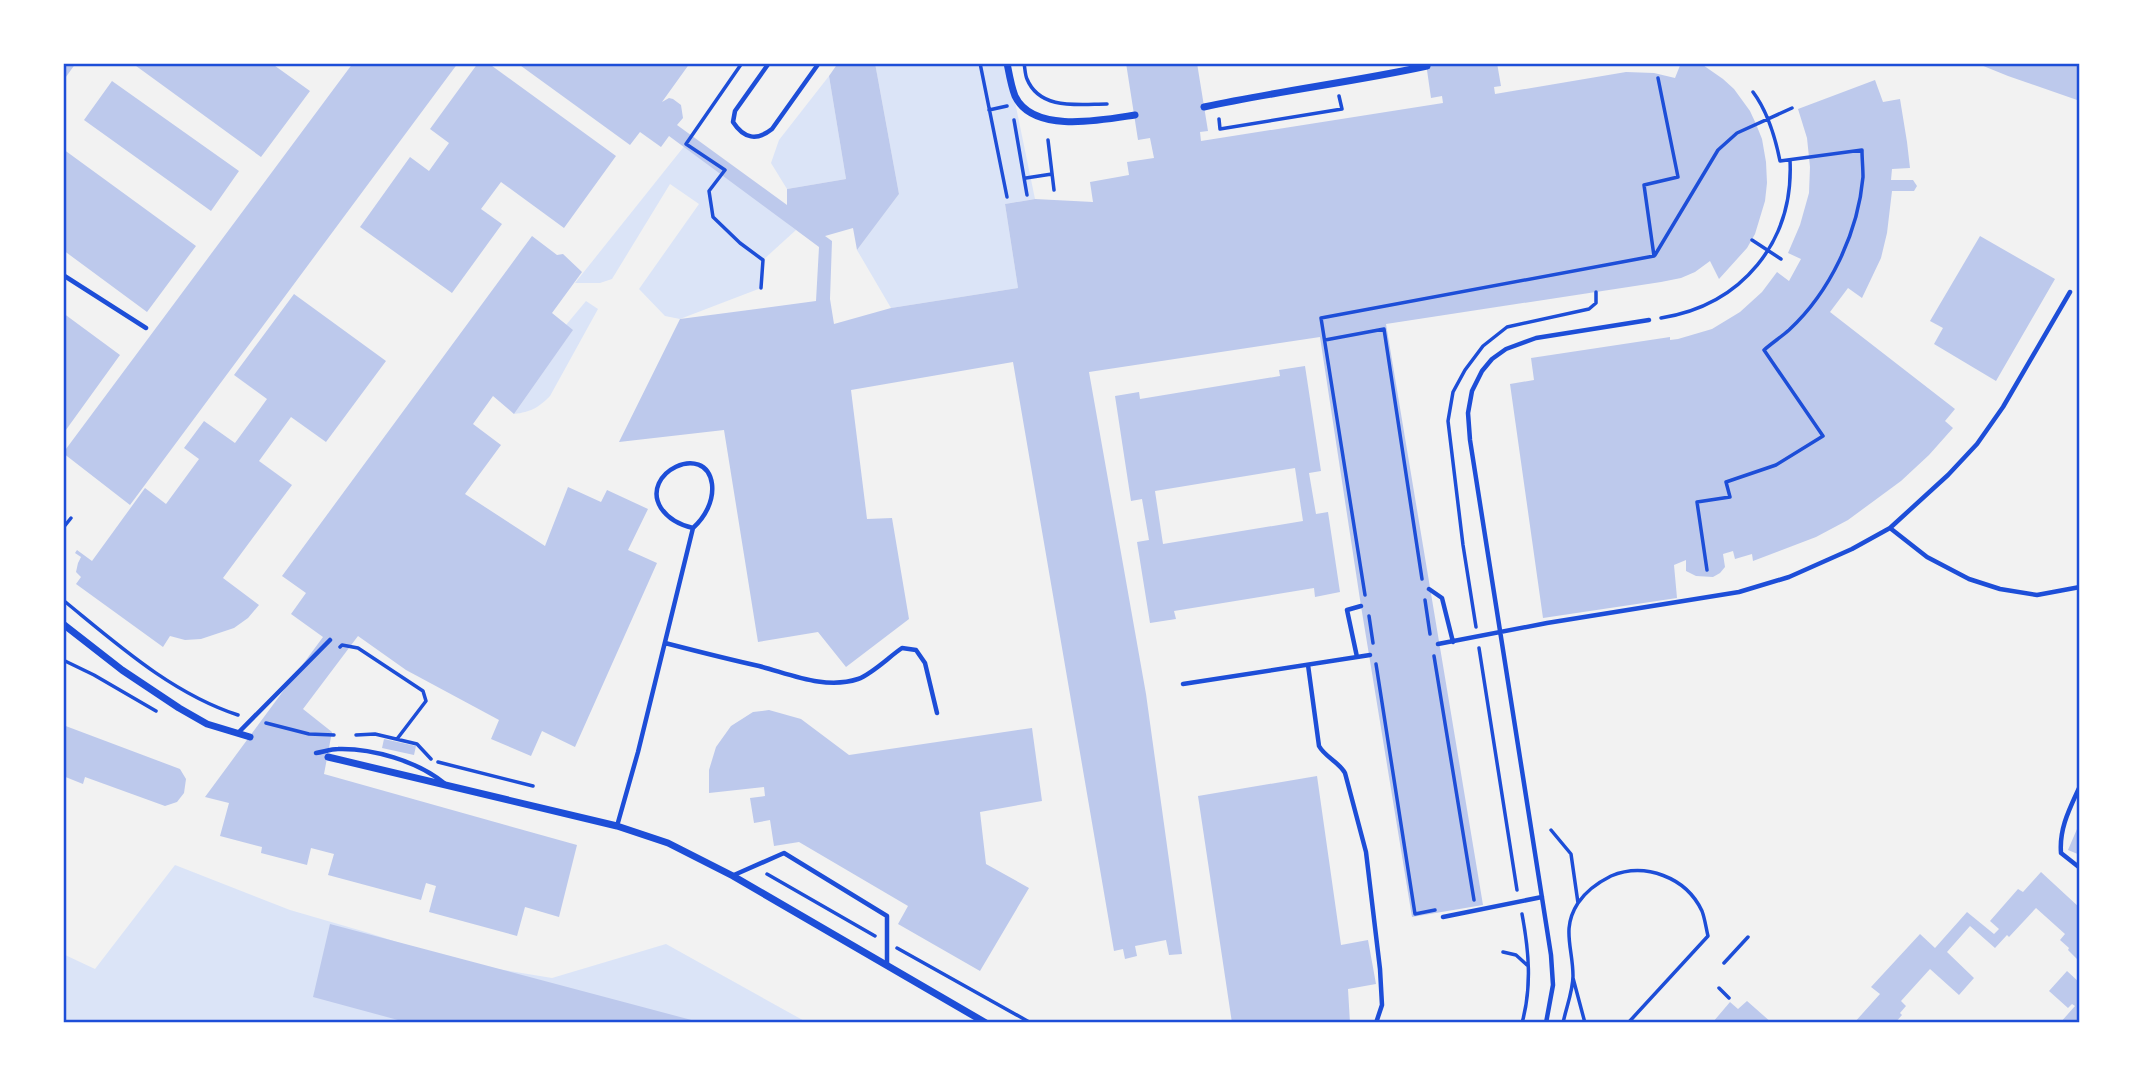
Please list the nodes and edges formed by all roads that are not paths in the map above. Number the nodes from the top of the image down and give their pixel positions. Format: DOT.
graph roads {
  1 [pos="769,63"];
  2 [pos="819,63"];
  3 [pos="1007,63"];
  4 [pos="1427,66"];
  5 [pos="1204,107"];
  6 [pos="1135,116"];
  7 [pos="63,275"];
  8 [pos="2070,292"];
  9 [pos="1648,320"];
  10 [pos="146,328"];
  11 [pos="693,528"];
  12 [pos="1890,528"];
  13 [pos="2080,587"];
  14 [pos="1429,589"];
  15 [pos="1361,606"];
  16 [pos="63,625"];
  17 [pos="1500,632"];
  18 [pos="330,640"];
  19 [pos="1453,642"];
  20 [pos="665,643"];
  21 [pos="1438,644"];
  22 [pos="1370,655"];
  23 [pos="1357,657"];
  24 [pos="1308,665"];
  25 [pos="1183,684"];
  26 [pos="937,713"];
  27 [pos="237,733"];
  28 [pos="250,737"];
  29 [pos="316,753"];
  30 [pos="328,757"];
  31 [pos="447,786"];
  32 [pos="2080,786"];
  33 [pos="617,826"];
  34 [pos="2080,868"];
  35 [pos="733,876"];
  36 [pos="1542,897"];
  37 [pos="1443,917"];
  38 [pos="887,966"];
  39 [pos="986,1023"];
  40 [pos="1376,1023"];
  41 [pos="1546,1023"];
  1 -- 2 [label="lane"];
  3 -- 6 [label="street"];
  4 -- 5 [label="street"];
  7 -- 10 [label="lane"];
  8 -- 12 [label="lane"];
  9 -- 17 [label="lane"];
  11 -- 11 [label="lane"];
  11 -- 20 [label="lane"];
  12 -- 13 [label="lane"];
  12 -- 17 [label="lane"];
  14 -- 19 [label="lane"];
  15 -- 23 [label="lane"];
  16 -- 27 [label="street"];
  17 -- 19 [label="lane"];
  17 -- 36 [label="lane"];
  18 -- 27 [label="lane"];
  19 -- 21 [label="lane"];
  20 -- 26 [label="lane"];
  20 -- 33 [label="lane"];
  22 -- 23 [label="lane"];
  23 -- 24 [label="lane"];
  24 -- 25 [label="lane"];
  24 -- 40 [label="lane"];
  27 -- 28 [label="street"];
  29 -- 31 [label="lane"];
  30 -- 31 [label="street"];
  31 -- 33 [label="street"];
  32 -- 34 [label="lane"];
  33 -- 35 [label="street"];
  35 -- 38 [label="street"];
  35 -- 38 [label="lane"];
  36 -- 37 [label="lane"];
  36 -- 41 [label="lane"];
  38 -- 39 [label="street"];
}
